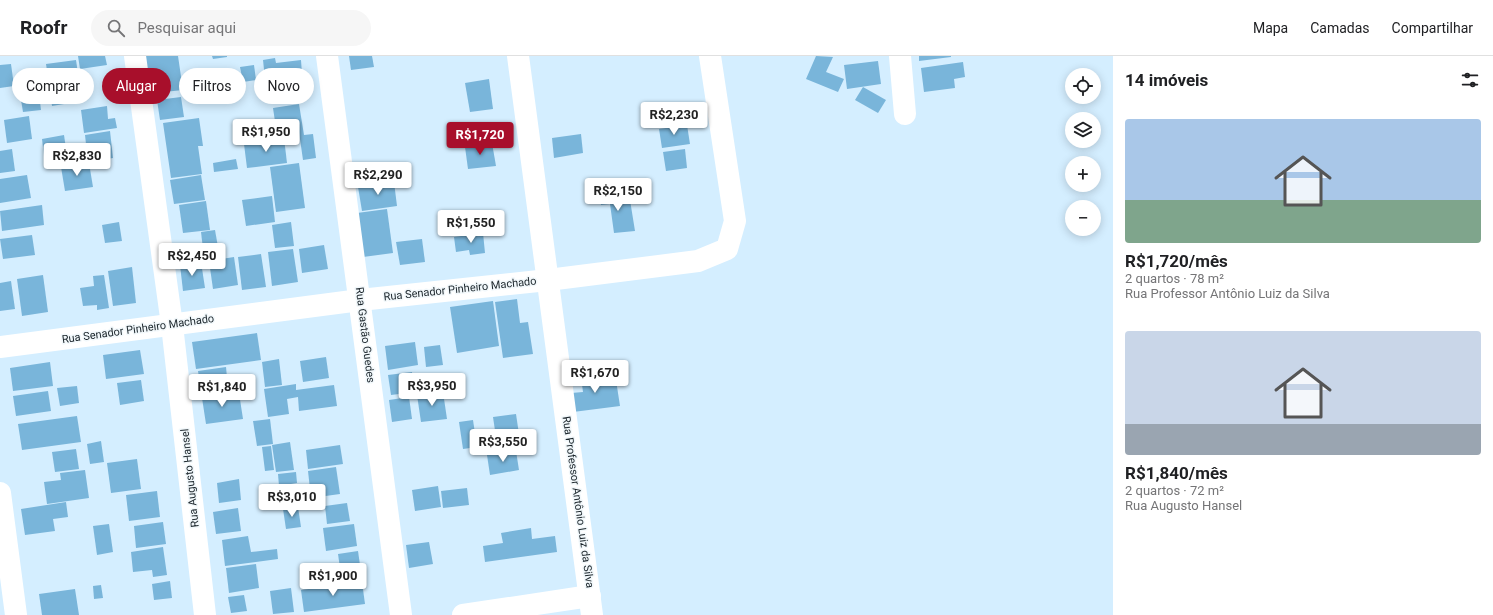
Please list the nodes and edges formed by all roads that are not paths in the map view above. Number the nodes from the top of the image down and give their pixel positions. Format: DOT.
graph roads {
  1 [pos="135,56"];
  2 [pos="327,56"];
  3 [pos="518,56"];
  4 [pos="710,56"];
  5 [pos="900,56"];
  6 [pos="905,114"];
  7 [pos="548,280"];
  8 [pos="360,300"];
  9 [pos="172,325"];
  10 [pos="0,347"];
  11 [pos="0,493"];
  12 [pos="591,605"];
  13 [pos="16,615"];
  14 [pos="205,615"];
  15 [pos="401,615"];
  16 [pos="463,615"];
  1 -- 9 [label="street, Rua Augusto Hansel"];
  2 -- 8 [label="street, Rua Gastão Guedes"];
  3 -- 7 [label="street, Rua Professor Antônio Luiz da Silva"];
  4 -- 7 [label="street, Rua Senador Pinheiro Machado"];
  5 -- 6 [label="street"];
  7 -- 8 [label="street, Rua Senador Pinheiro Machado"];
  7 -- 12 [label="street, Rua Professor Antônio Luiz da Silva"];
  8 -- 9 [label="street, Rua Senador Pinheiro Machado"];
  8 -- 15 [label="street, Rua Gastão Guedes"];
  9 -- 10 [label="street, Rua Senador Pinheiro Machado"];
  9 -- 14 [label="street, Rua Augusto Hansel"];
  11 -- 13 [label="street"];
  12 -- 16 [label="street"];
}
